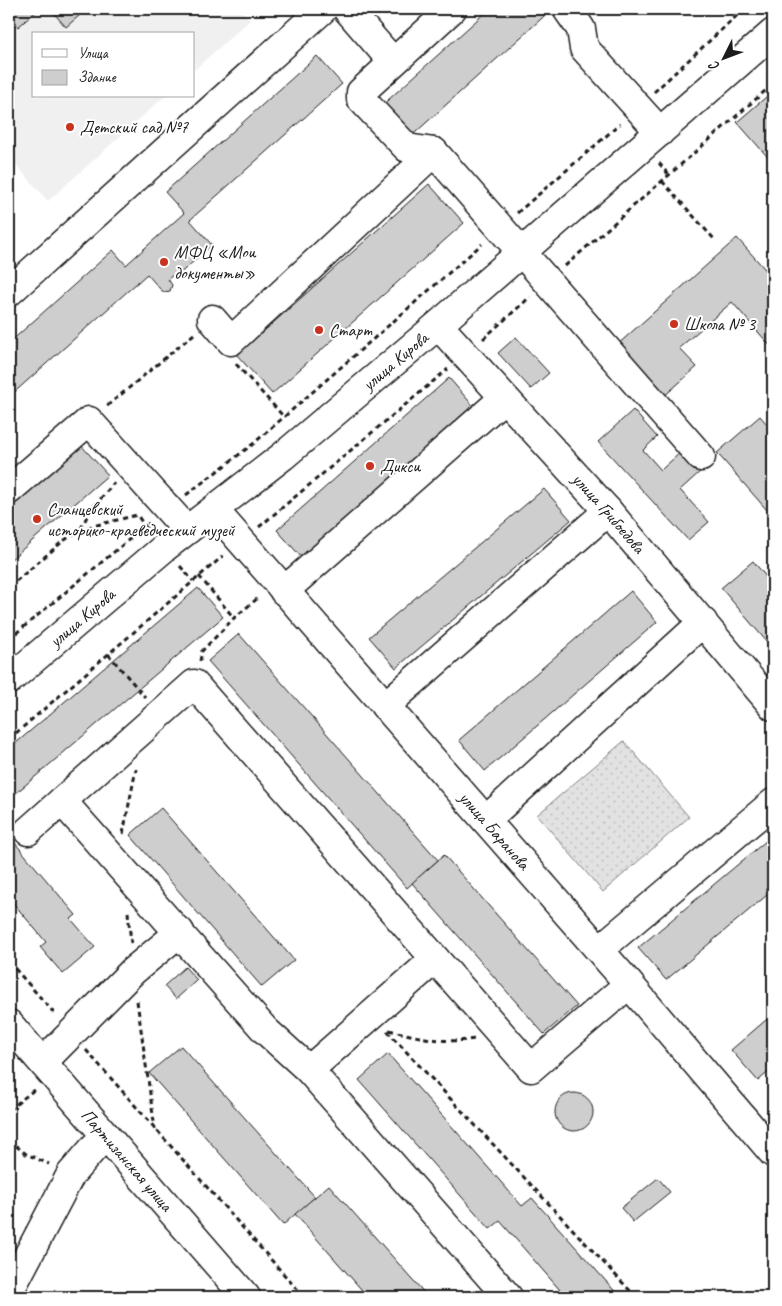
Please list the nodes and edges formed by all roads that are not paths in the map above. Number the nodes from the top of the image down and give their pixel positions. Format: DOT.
graph roads {
  1 [pos="323,9"];
  2 [pos="347,9"];
  3 [pos="452,9"];
  4 [pos="568,9"];
  5 [pos="773,33"];
  6 [pos="393,62"];
  7 [pos="660,132"];
  8 [pos="434,152"];
  9 [pos="521,252"];
  10 [pos="9,292"];
  11 [pos="212,319"];
  12 [pos="438,325"];
  13 [pos="504,398"];
  14 [pos="701,457"];
  15 [pos="9,490"];
  16 [pos="214,510"];
  17 [pos="608,511"];
  18 [pos="187,530"];
  19 [pos="280,587"];
  20 [pos="703,622"];
  21 [pos="9,680"];
  22 [pos="385,706"];
  23 [pos="773,706"];
  24 [pos="62,801"];
  25 [pos="773,803"];
  26 [pos="486,820"];
  27 [pos="28,831"];
  28 [pos="180,932"];
  29 [pos="600,950"];
  30 [pos="436,959"];
  31 [pos="629,984"];
  32 [pos="9,1024"];
  33 [pos="48,1068"];
  34 [pos="310,1070"];
  35 [pos="105,1135"];
  36 [pos="773,1153"];
  37 [pos="9,1292"];
  38 [pos="246,1297"];
  39 [pos="508,1297"];
  1 -- 10 [label="street"];
  2 -- 6 [label="street"];
  3 -- 6 [label="street"];
  4 -- 7 [label="street"];
  5 -- 7 [label="street, улица Кирова"];
  6 -- 8 [label="street"];
  7 -- 9 [label="street, улица Кирова"];
  8 -- 9 [label="street"];
  8 -- 11 [label="street"];
  9 -- 12 [label="street, улица Кирова"];
  9 -- 14 [label="street"];
  12 -- 13 [label="street, улица Грибоедова"];
  12 -- 16 [label="street, улица Кирова"];
  13 -- 17 [label="street, улица Грибоедова"];
  13 -- 19 [label="street"];
  15 -- 18 [label="street"];
  16 -- 18 [label="street, улица Кирова"];
  16 -- 19 [label="street, улица Баранова"];
  17 -- 20 [label="street, улица Грибоедова"];
  17 -- 22 [label="street"];
  18 -- 21 [label="street, улица Кирова"];
  19 -- 22 [label="street, улица Баранова"];
  20 -- 23 [label="street, улица Грибоедова"];
  20 -- 26 [label="street"];
  22 -- 26 [label="street, улица Баранова"];
  24 -- 27 [label="street"];
  24 -- 28 [label="street"];
  24 -- 30 [label="street"];
  25 -- 29 [label="street"];
  26 -- 29 [label="street, улица Баранова"];
  28 -- 33 [label="street"];
  28 -- 34 [label="street"];
  29 -- 31 [label="street, улица Баранова"];
  30 -- 31 [label="street"];
  30 -- 34 [label="street"];
  31 -- 36 [label="street, улица Баранова"];
  32 -- 33 [label="street, Партизанская улица"];
  33 -- 35 [label="street, Партизанская улица"];
  34 -- 39 [label="street"];
  35 -- 37 [label="street"];
  35 -- 38 [label="street, Партизанская улица"];
}
